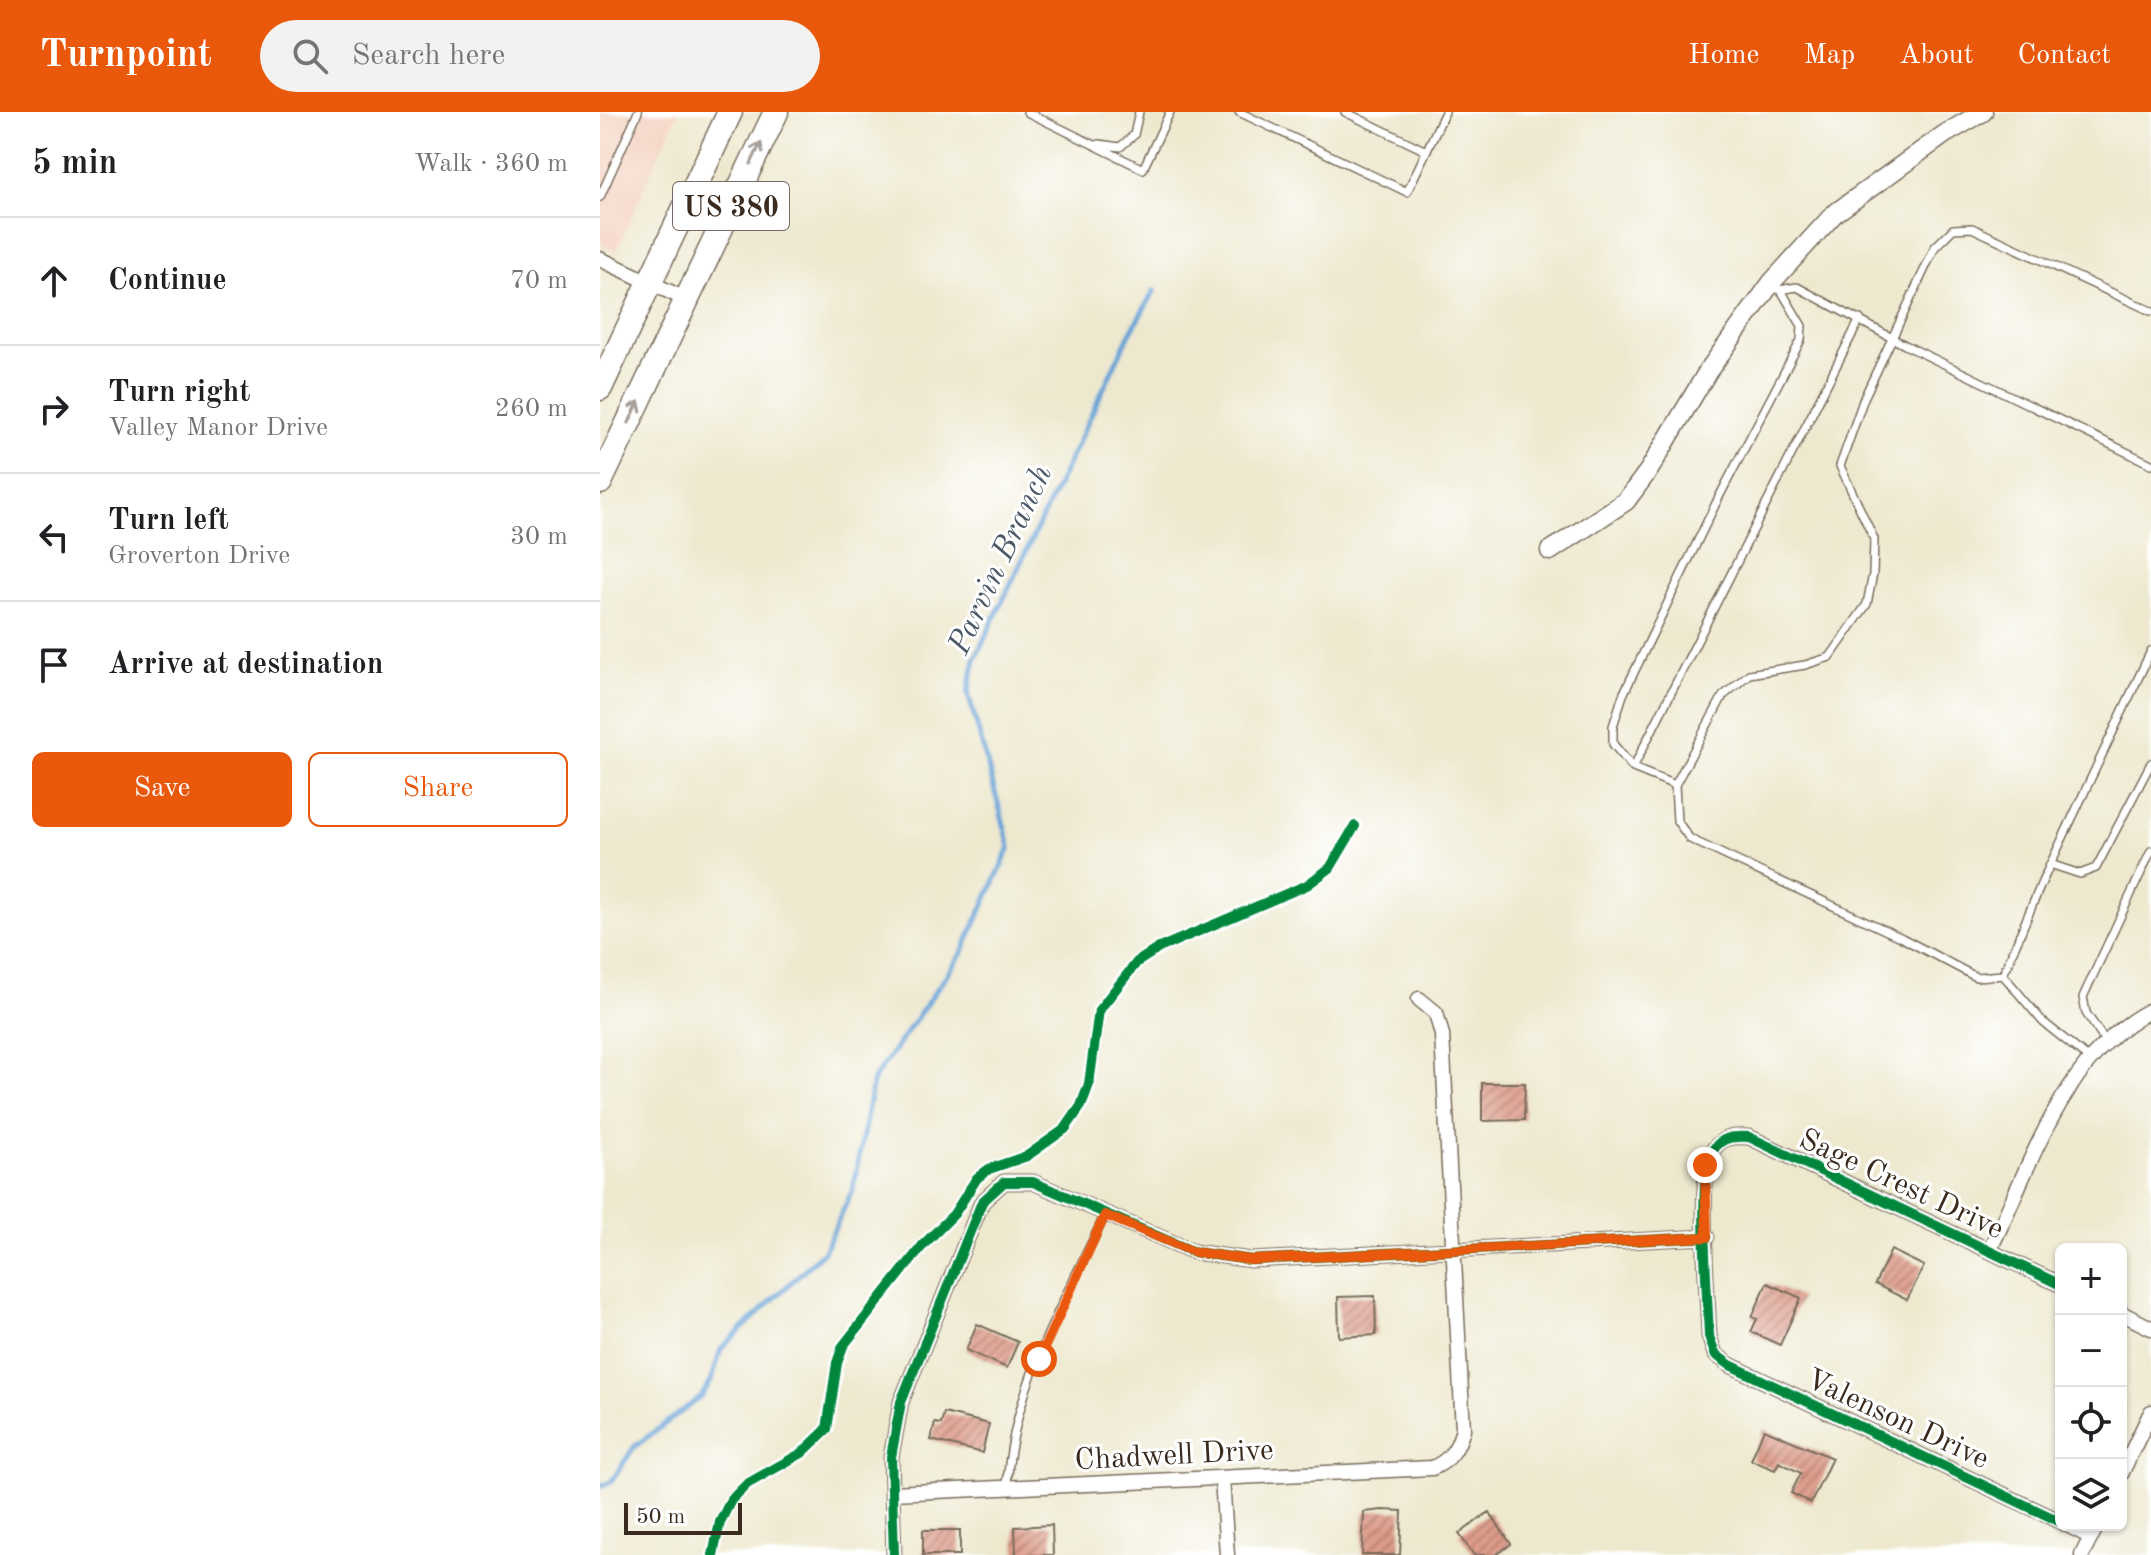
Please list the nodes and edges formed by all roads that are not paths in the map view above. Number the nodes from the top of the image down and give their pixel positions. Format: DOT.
graph roads {
  1 [pos="638,112"];
  2 [pos="730,112"];
  3 [pos="776,112"];
  4 [pos="1027,112"];
  5 [pos="1139,112"];
  6 [pos="1239,112"];
  7 [pos="1345,112"];
  8 [pos="1445,112"];
  9 [pos="1983,112"];
  10 [pos="1167,113"];
  11 [pos="1089,142"];
  12 [pos="1426,151"];
  13 [pos="600,197"];
  14 [pos="600,259"];
  15 [pos="650,283"];
  16 [pos="1777,287"];
  17 [pos="687,300"];
  18 [pos="2151,311"];
  19 [pos="1860,319"];
  20 [pos="1894,338"];
  21 [pos="600,388"];
  22 [pos="2151,464"];
  23 [pos="600,482"];
  24 [pos="1550,551"];
  25 [pos="2151,651"];
  26 [pos="2151,763"];
  27 [pos="1633,768"];
  28 [pos="1675,785"];
  29 [pos="2151,851"];
  30 [pos="2050,864"];
  31 [pos="2003,975"];
  32 [pos="1419,999"];
  33 [pos="2151,1010"];
  34 [pos="2105,1041"];
  35 [pos="2088,1058"];
  36 [pos="1105,1215"];
  37 [pos="1707,1237"];
  38 [pos="1454,1249"];
  39 [pos="1989,1251"];
  40 [pos="2055,1282"];
  41 [pos="2125,1315"];
  42 [pos="2151,1328"];
  43 [pos="2151,1412"];
  44 [pos="2127,1462"];
  45 [pos="1222,1478"];
  46 [pos="1007,1488"];
  47 [pos="892,1493"];
  48 [pos="2055,1519"];
  49 [pos="2094,1531"];
  50 [pos="894,1555"];
  51 [pos="1227,1555"];
  52 [pos="2082,1555"];
  1 -- 13 [label="lane"];
  2 -- 15 [label="highway, US 380"];
  17 -- 3 [label="highway, US 380, one-way"];
  4 -- 11 [label="lane"];
  5 -- 11 [label="lane"];
  6 -- 12 [label="lane"];
  7 -- 12 [label="lane"];
  8 -- 12 [label="lane"];
  9 -- 16 [label="street"];
  10 -- 11 [label="lane"];
  14 -- 15 [label="street"];
  15 -- 17 [label="street"];
  15 -- 21 [label="highway, US 380"];
  16 -- 19 [label="lane"];
  16 -- 24 [label="street"];
  16 -- 27 [label="lane"];
  23 -- 17 [label="highway, US 380, one-way"];
  18 -- 20 [label="lane"];
  19 -- 20 [label="lane"];
  19 -- 27 [label="lane"];
  20 -- 22 [label="lane"];
  20 -- 28 [label="lane"];
  25 -- 30 [label="lane"];
  26 -- 30 [label="lane"];
  27 -- 28 [label="lane"];
  28 -- 31 [label="lane"];
  29 -- 34 [label="lane"];
  30 -- 31 [label="lane"];
  31 -- 35 [label="lane"];
  32 -- 38 [label="street"];
  33 -- 34 [label="street"];
  34 -- 35 [label="street"];
  35 -- 39 [label="street"];
  36 -- 38 [label="street"];
  36 -- 46 [label="lane"];
  36 -- 47 [label="street"];
  37 -- 38 [label="street"];
  37 -- 39 [label="street, Sage Crest Drive"];
  37 -- 48 [label="street, Valenson Drive"];
  38 -- 45 [label="street, Chadwell Drive"];
  39 -- 40 [label="street, Sage Crest Drive"];
  41 -- 42 [label="street"];
  43 -- 44 [label="street"];
  45 -- 46 [label="street, Chadwell Drive"];
  45 -- 51 [label="street"];
  46 -- 47 [label="street, Chadwell Drive"];
  47 -- 50 [label="street"];
  49 -- 52 [label="street"];
}
